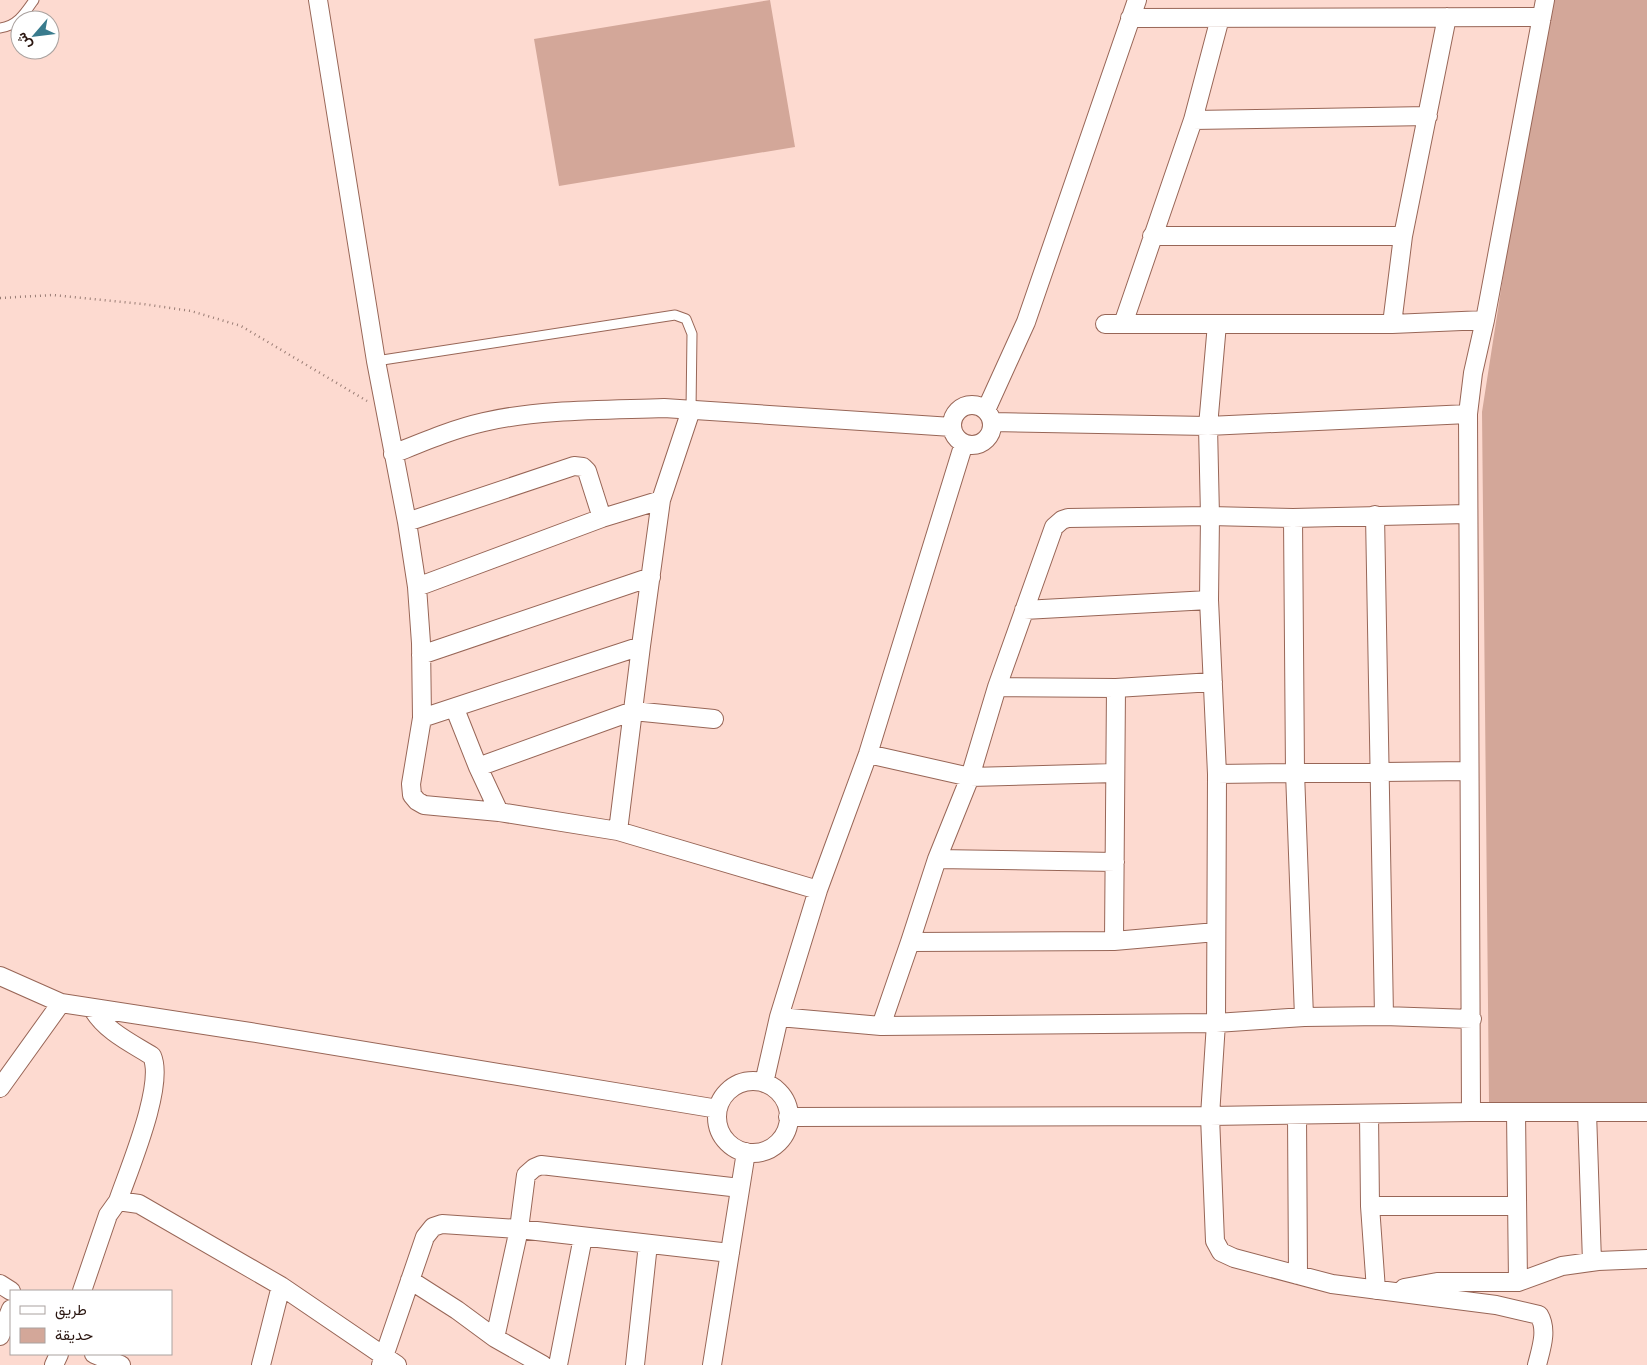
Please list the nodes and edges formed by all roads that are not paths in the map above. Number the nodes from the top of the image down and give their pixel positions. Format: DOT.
graph roads {
  1 [pos="34,0"];
  2 [pos="318,0"];
  3 [pos="1137,0"];
  4 [pos="1544,9"];
  5 [pos="1447,17"];
  6 [pos="1130,18"];
  7 [pos="1220,18"];
  8 [pos="0,28"];
  9 [pos="1428,116"];
  10 [pos="1193,120"];
  11 [pos="1152,236"];
  12 [pos="1403,236"];
  13 [pos="1485,320"];
  14 [pos="1217,324"];
  15 [pos="1392,324"];
  16 [pos="376,361"];
  17 [pos="691,410"];
  18 [pos="1468,414"];
  19 [pos="989,416"];
  20 [pos="1208,426"];
  21 [pos="952,427"];
  22 [pos="964,443"];
  23 [pos="394,454"];
  24 [pos="662,500"];
  25 [pos="1468,514"];
  26 [pos="1375,515"];
  27 [pos="1210,516"];
  28 [pos="602,518"];
  29 [pos="1293,518"];
  30 [pos="408,522"];
  31 [pos="651,577"];
  32 [pos="417,587"];
  33 [pos="1209,600"];
  34 [pos="1024,610"];
  35 [pos="641,646"];
  36 [pos="421,656"];
  37 [pos="1213,682"];
  38 [pos="997,687"];
  39 [pos="1116,688"];
  40 [pos="455,708"];
  41 [pos="633,712"];
  42 [pos="422,718"];
  43 [pos="714,719"];
  44 [pos="868,754"];
  45 [pos="478,766"];
  46 [pos="1380,771"];
  47 [pos="1468,771"];
  48 [pos="1295,772"];
  49 [pos="1116,773"];
  50 [pos="1217,774"];
  51 [pos="970,777"];
  52 [pos="499,812"];
  53 [pos="618,831"];
  54 [pos="937,859"];
  55 [pos="1115,862"];
  56 [pos="818,890"];
  57 [pos="1216,932"];
  58 [pos="1114,941"];
  59 [pos="910,942"];
  60 [pos="0,976"];
  61 [pos="61,1003"];
  62 [pos="92,1008"];
  63 [pos="1384,1016"];
  64 [pos="779,1017"];
  65 [pos="1304,1017"];
  66 [pos="1472,1019"];
  67 [pos="1216,1023"];
  68 [pos="881,1026"];
  69 [pos="764,1083"];
  70 [pos="0,1088"];
  71 [pos="718,1109"];
  72 [pos="1471,1112"];
  73 [pos="1516,1112"];
  74 [pos="1587,1112"];
  75 [pos="1647,1112"];
  76 [pos="1369,1114"];
  77 [pos="1297,1115"];
  78 [pos="1210,1116"];
  79 [pos="788,1117"];
  80 [pos="746,1152"];
  81 [pos="740,1188"];
  82 [pos="118,1201"];
  83 [pos="1370,1206"];
  84 [pos="1517,1206"];
  85 [pos="519,1230"];
  86 [pos="583,1237"];
  87 [pos="648,1244"];
  88 [pos="730,1253"];
  89 [pos="1647,1259"];
  90 [pos="1592,1262"];
  91 [pos="1298,1275"];
  92 [pos="410,1280"];
  93 [pos="1518,1282"];
  94 [pos="281,1286"];
  95 [pos="82,1290"];
  96 [pos="1381,1291"];
  97 [pos="10,1311"];
  98 [pos="0,1336"];
  99 [pos="495,1338"];
  100 [pos="97,1355"];
  101 [pos="387,1362"];
  102 [pos="122,1365"];
  103 [pos="261,1365"];
  104 [pos="543,1365"];
  105 [pos="558,1365"];
  106 [pos="635,1365"];
  107 [pos="712,1365"];
  108 [pos="1537,1365"];
  1 -- 8 [label="lane"];
  2 -- 16 [label="street"];
  3 -- 6 [label="street"];
  4 -- 5 [label="street"];
  4 -- 13 [label="street"];
  5 -- 7 [label="street"];
  5 -- 9 [label="street"];
  6 -- 7 [label="street"];
  6 -- 19 [label="street"];
  7 -- 10 [label="street"];
  9 -- 10 [label="street"];
  9 -- 12 [label="street"];
  10 -- 11 [label="street"];
  11 -- 12 [label="street"];
  11 -- 14 [label="street"];
  12 -- 15 [label="street"];
  13 -- 15 [label="street"];
  13 -- 18 [label="street"];
  14 -- 15 [label="street"];
  14 -- 20 [label="street"];
  16 -- 17 [label="lane"];
  16 -- 23 [label="street"];
  17 -- 21 [label="street"];
  17 -- 23 [label="street"];
  17 -- 24 [label="street"];
  18 -- 20 [label="street"];
  18 -- 25 [label="street"];
  19 -- 20 [label="street"];
  19 -- 21 [label="street"];
  19 -- 22 [label="street"];
  20 -- 27 [label="street"];
  21 -- 22 [label="street"];
  22 -- 44 [label="street"];
  23 -- 30 [label="street"];
  24 -- 28 [label="street"];
  24 -- 31 [label="street"];
  25 -- 26 [label="street"];
  25 -- 47 [label="street"];
  26 -- 29 [label="street"];
  26 -- 46 [label="street"];
  27 -- 29 [label="street"];
  27 -- 33 [label="street"];
  27 -- 34 [label="street"];
  28 -- 30 [label="street"];
  28 -- 32 [label="street"];
  29 -- 48 [label="street"];
  30 -- 32 [label="street"];
  31 -- 35 [label="street"];
  31 -- 36 [label="street"];
  32 -- 36 [label="street"];
  33 -- 34 [label="street"];
  33 -- 37 [label="street"];
  34 -- 38 [label="street"];
  35 -- 40 [label="street"];
  35 -- 41 [label="street"];
  36 -- 42 [label="street"];
  37 -- 39 [label="street"];
  37 -- 50 [label="street"];
  38 -- 39 [label="street"];
  38 -- 51 [label="street"];
  39 -- 49 [label="street"];
  40 -- 42 [label="street"];
  40 -- 45 [label="street"];
  41 -- 43 [label="street"];
  41 -- 45 [label="street"];
  41 -- 53 [label="street"];
  42 -- 52 [label="street"];
  44 -- 51 [label="street"];
  44 -- 56 [label="street"];
  45 -- 52 [label="street"];
  46 -- 47 [label="street"];
  46 -- 48 [label="street"];
  46 -- 63 [label="street"];
  47 -- 66 [label="street"];
  48 -- 50 [label="street"];
  48 -- 65 [label="street"];
  49 -- 51 [label="street"];
  49 -- 55 [label="street"];
  50 -- 57 [label="street"];
  51 -- 54 [label="street"];
  52 -- 53 [label="street"];
  53 -- 56 [label="street"];
  54 -- 55 [label="street"];
  54 -- 59 [label="street"];
  55 -- 58 [label="street"];
  56 -- 64 [label="street"];
  57 -- 58 [label="street"];
  57 -- 67 [label="street"];
  58 -- 59 [label="street"];
  59 -- 68 [label="street"];
  60 -- 61 [label="street"];
  61 -- 62 [label="street"];
  61 -- 70 [label="street"];
  62 -- 71 [label="street"];
  62 -- 82 [label="street"];
  63 -- 65 [label="street"];
  63 -- 66 [label="street"];
  64 -- 68 [label="street"];
  64 -- 69 [label="street"];
  65 -- 67 [label="street"];
  66 -- 72 [label="street"];
  67 -- 68 [label="street"];
  67 -- 78 [label="street"];
  69 -- 71 [label="street"];
  69 -- 79 [label="street"];
  71 -- 80 [label="street"];
  72 -- 73 [label="street"];
  72 -- 76 [label="street"];
  73 -- 74 [label="street"];
  73 -- 84 [label="street"];
  74 -- 75 [label="street"];
  74 -- 90 [label="street"];
  76 -- 77 [label="street"];
  76 -- 83 [label="street"];
  77 -- 78 [label="street"];
  77 -- 91 [label="street"];
  78 -- 79 [label="street"];
  78 -- 91 [label="street"];
  79 -- 80 [label="street"];
  80 -- 81 [label="street"];
  81 -- 85 [label="street"];
  81 -- 88 [label="street"];
  82 -- 94 [label="street"];
  82 -- 95 [label="street"];
  83 -- 84 [label="street"];
  83 -- 96 [label="street"];
  84 -- 93 [label="street"];
  85 -- 86 [label="street"];
  85 -- 92 [label="street"];
  85 -- 99 [label="street"];
  86 -- 87 [label="street"];
  86 -- 105 [label="street"];
  87 -- 88 [label="street"];
  87 -- 106 [label="street"];
  88 -- 107 [label="street"];
  89 -- 90 [label="street"];
  90 -- 93 [label="street"];
  91 -- 96 [label="street"];
  92 -- 99 [label="street"];
  92 -- 101 [label="street"];
  93 -- 96 [label="street"];
  94 -- 101 [label="street"];
  94 -- 103 [label="street"];
  96 -- 108 [label="street"];
  97 -- 98 [label="street"];
  99 -- 104 [label="street"];
  100 -- 102 [label="street"];
}
